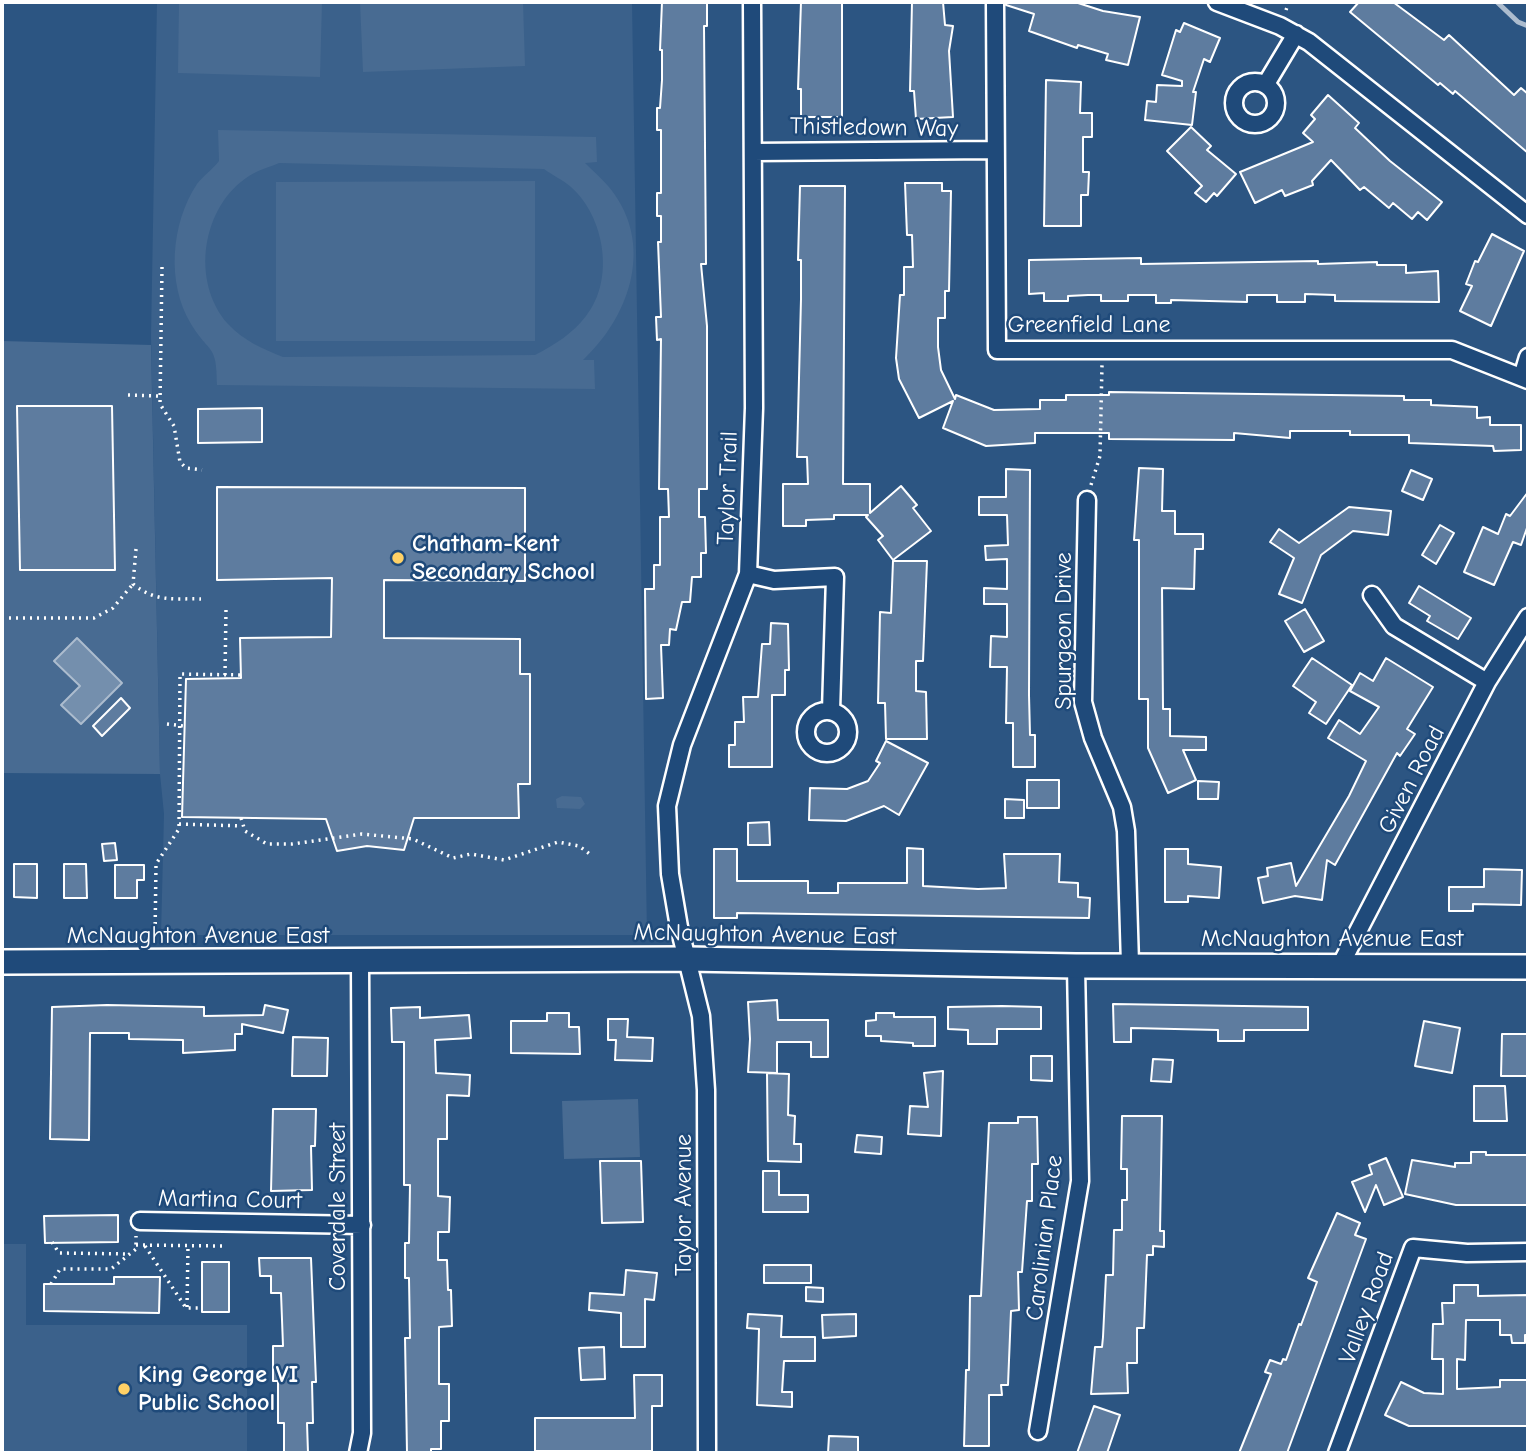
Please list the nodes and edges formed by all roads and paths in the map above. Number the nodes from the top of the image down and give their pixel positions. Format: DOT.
graph roads {
  1 [pos="752,2"];
  2 [pos="995,2"];
  3 [pos="1217,2"];
  4 [pos="1296,34"];
  5 [pos="1266,84"];
  6 [pos="994,150"];
  7 [pos="753,152"];
  8 [pos="1528,215"];
  9 [pos="162,267"];
  10 [pos="1103,349"];
  11 [pos="1528,357"];
  12 [pos="1525,378"];
  13 [pos="128,395"];
  14 [pos="159,396"];
  15 [pos="202,470"];
  16 [pos="1087,500"];
  17 [pos="136,549"];
  18 [pos="748,574"];
  19 [pos="133,584"];
  20 [pos="1372,595"];
  21 [pos="201,598"];
  22 [pos="226,609"];
  23 [pos="1528,617"];
  24 [pos="2,618"];
  25 [pos="225,675"];
  26 [pos="241,675"];
  27 [pos="1488,682"];
  28 [pos="831,711"];
  29 [pos="167,724"];
  30 [pos="178,725"];
  31 [pos="184,726"];
  32 [pos="241,817"];
  33 [pos="179,824"];
  34 [pos="242,826"];
  35 [pos="591,855"];
  36 [pos="155,938"];
  37 [pos="688,959"];
  38 [pos="360,961"];
  39 [pos="2,962"];
  40 [pos="1130,964"];
  41 [pos="1076,966"];
  42 [pos="1340,966"];
  43 [pos="1528,967"];
  44 [pos="140,1221"];
  45 [pos="362,1224"];
  46 [pos="51,1242"];
  47 [pos="136,1245"];
  48 [pos="145,1245"];
  49 [pos="188,1246"];
  50 [pos="223,1246"];
  51 [pos="1528,1252"];
  52 [pos="130,1254"];
  53 [pos="51,1284"];
  54 [pos="187,1308"];
  55 [pos="200,1308"];
  56 [pos="1038,1431"];
  57 [pos="1344,1451"];
  58 [pos="358,1453"];
  59 [pos="707,1453"];
  1 -- 7 [label="street, Taylor Trail"];
  2 -- 6 [label="street, Greenfield Lane"];
  3 -- 4 [label="street"];
  4 -- 5 [label="street"];
  4 -- 8 [label="street"];
  6 -- 7 [label="street, Thistledown Way"];
  6 -- 10 [label="street, Greenfield Lane"];
  7 -- 18 [label="street, Taylor Trail"];
  9 -- 14 [label="path"];
  10 -- 12 [label="street, Greenfield Lane"];
  10 -- 16 [label="path"];
  11 -- 12 [label="street, Greenfield Lane"];
  13 -- 14 [label="path"];
  14 -- 15 [label="path"];
  16 -- 40 [label="street, Spurgeon Drive"];
  17 -- 19 [label="path"];
  18 -- 28 [label="street"];
  18 -- 37 [label="street, Taylor Trail"];
  19 -- 21 [label="path"];
  19 -- 24 [label="path"];
  20 -- 27 [label="street"];
  22 -- 25 [label="path"];
  23 -- 27 [label="street, Given Road"];
  25 -- 26 [label="path"];
  25 -- 30 [label="path"];
  27 -- 42 [label="street, Given Road"];
  29 -- 30 [label="path"];
  30 -- 31 [label="path"];
  30 -- 33 [label="path"];
  32 -- 34 [label="path"];
  33 -- 34 [label="path"];
  33 -- 36 [label="path"];
  34 -- 35 [label="path"];
  37 -- 38 [label="main road, McNaughton Avenue East"];
  37 -- 41 [label="main road, McNaughton Avenue East"];
  37 -- 59 [label="street, Taylor Avenue"];
  38 -- 39 [label="main road, McNaughton Avenue East"];
  38 -- 45 [label="street, Coverdale Street"];
  40 -- 41 [label="main road, McNaughton Avenue East"];
  40 -- 42 [label="main road, McNaughton Avenue East"];
  41 -- 56 [label="street, Carolinian Place"];
  42 -- 43 [label="main road, McNaughton Avenue East"];
  44 -- 45 [label="street, Martina Court"];
  44 -- 47 [label="path"];
  45 -- 58 [label="street, Coverdale Street"];
  46 -- 52 [label="path"];
  47 -- 48 [label="path"];
  47 -- 52 [label="path"];
  48 -- 49 [label="path"];
  48 -- 54 [label="path"];
  49 -- 50 [label="path"];
  49 -- 54 [label="path"];
  51 -- 57 [label="street, Valley Road"];
  52 -- 53 [label="path"];
  54 -- 55 [label="path"];
}
